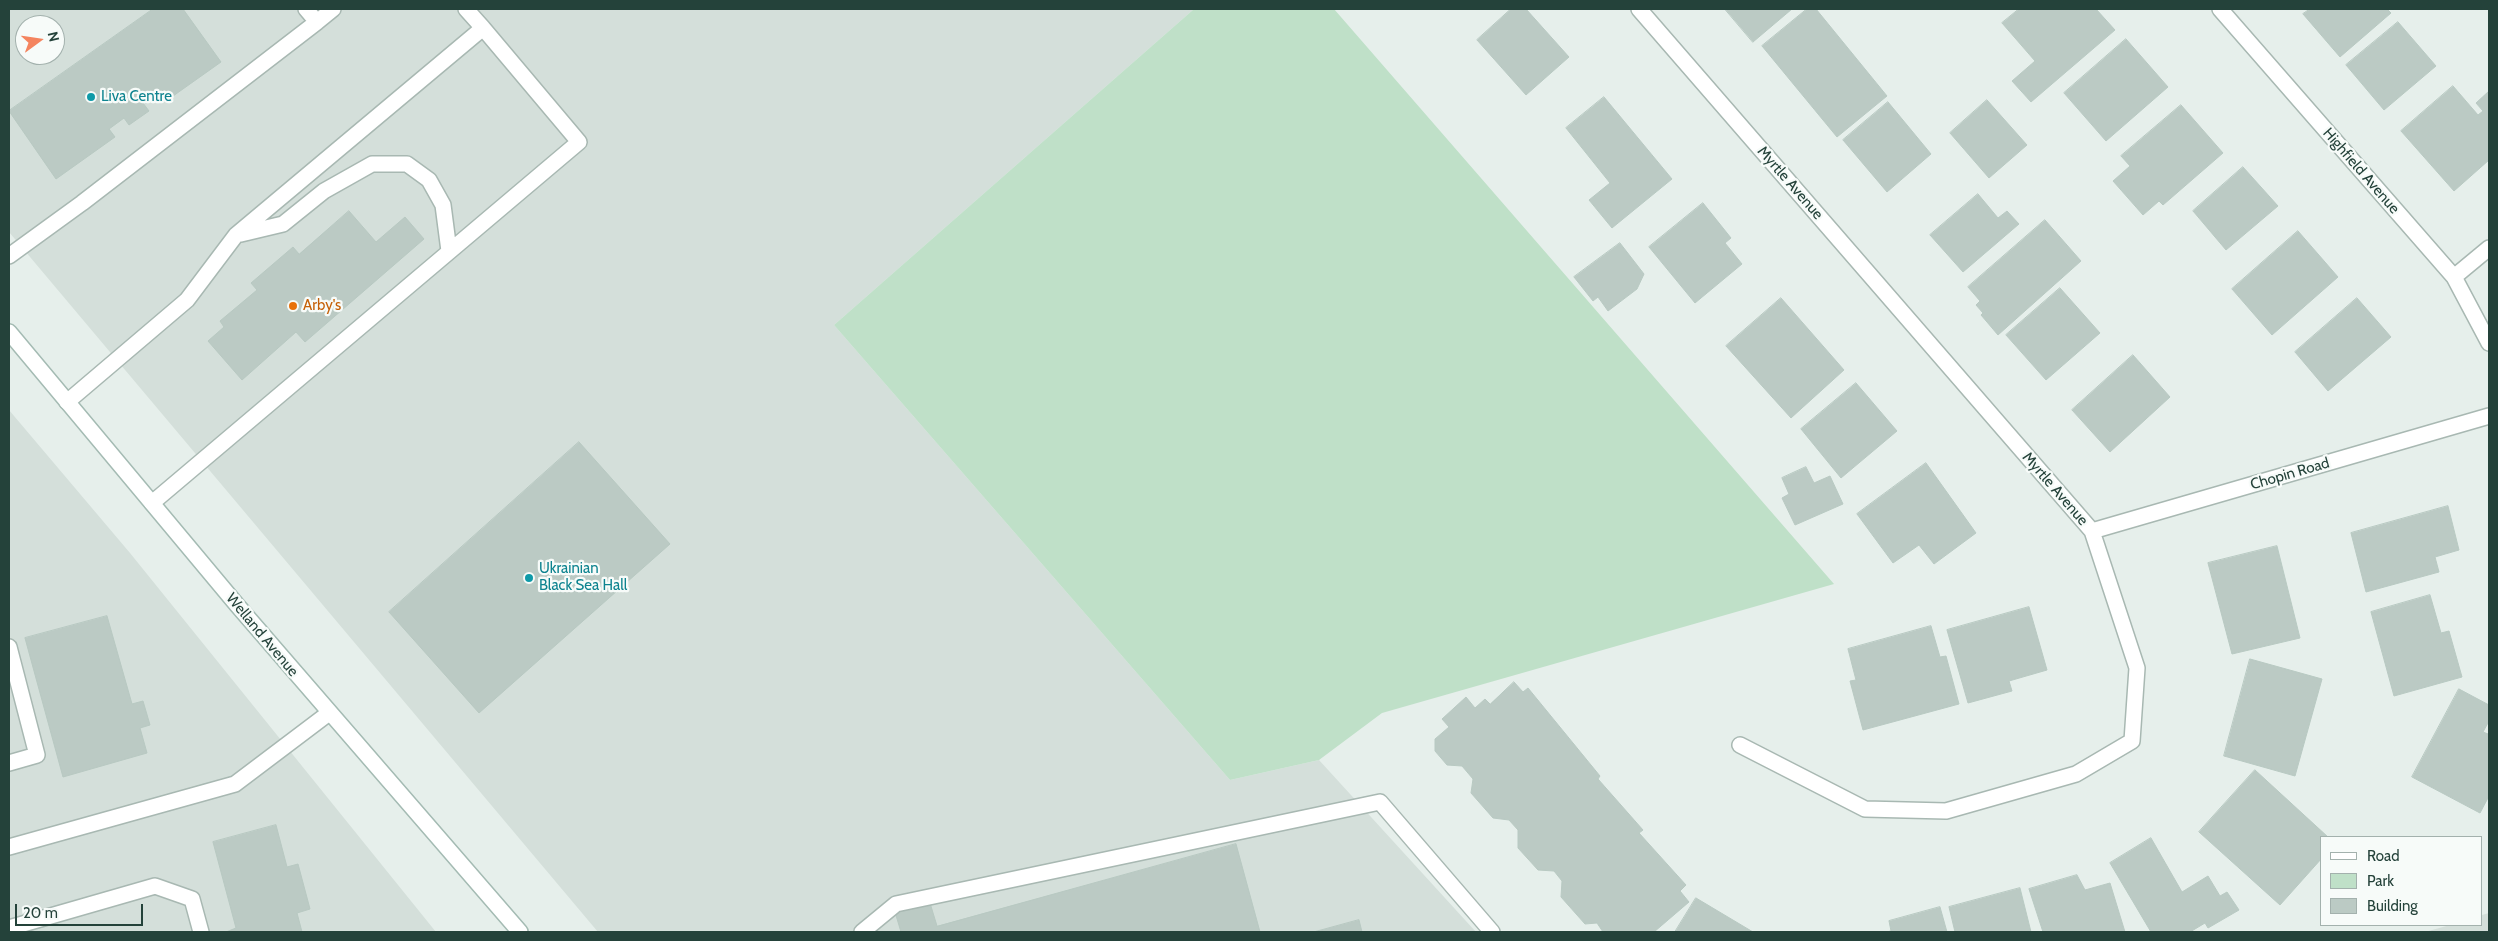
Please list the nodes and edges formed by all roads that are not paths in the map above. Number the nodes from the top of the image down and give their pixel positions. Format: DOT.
graph roads {
  1 [pos="306,9"];
  2 [pos="333,9"];
  3 [pos="466,9"];
  4 [pos="1639,9"];
  5 [pos="2220,9"];
  6 [pos="317,22"];
  7 [pos="483,28"];
  8 [pos="236,235"];
  9 [pos="2489,248"];
  10 [pos="450,251"];
  11 [pos="9,256"];
  12 [pos="2454,278"];
  13 [pos="9,332"];
  14 [pos="2489,343"];
  15 [pos="67,402"];
  16 [pos="2489,416"];
  17 [pos="152,503"];
  18 [pos="2092,531"];
  19 [pos="9,647"];
  20 [pos="329,713"];
  21 [pos="1740,745"];
  22 [pos="9,763"];
  23 [pos="9,847"];
  24 [pos="9,928"];
  25 [pos="201,932"];
  26 [pos="520,932"];
  27 [pos="862,932"];
  28 [pos="1492,932"];
  1 -- 6 [label="street"];
  2 -- 6 [label="street"];
  3 -- 7 [label="street"];
  4 -- 18 [label="street, Myrtle Avenue"];
  5 -- 12 [label="street, Highfield Avenue"];
  6 -- 11 [label="street"];
  7 -- 8 [label="street"];
  7 -- 10 [label="street"];
  8 -- 10 [label="street"];
  8 -- 15 [label="street"];
  9 -- 12 [label="street"];
  10 -- 17 [label="street"];
  12 -- 14 [label="street, Highfield Avenue"];
  13 -- 15 [label="street, Welland Avenue"];
  15 -- 17 [label="street, Welland Avenue"];
  16 -- 18 [label="street, Chopin Road"];
  17 -- 20 [label="street, Welland Avenue"];
  18 -- 21 [label="street, Myrtle Avenue"];
  19 -- 22 [label="street"];
  20 -- 23 [label="street"];
  20 -- 26 [label="street, Welland Avenue"];
  24 -- 25 [label="street"];
  27 -- 28 [label="street"];
}
